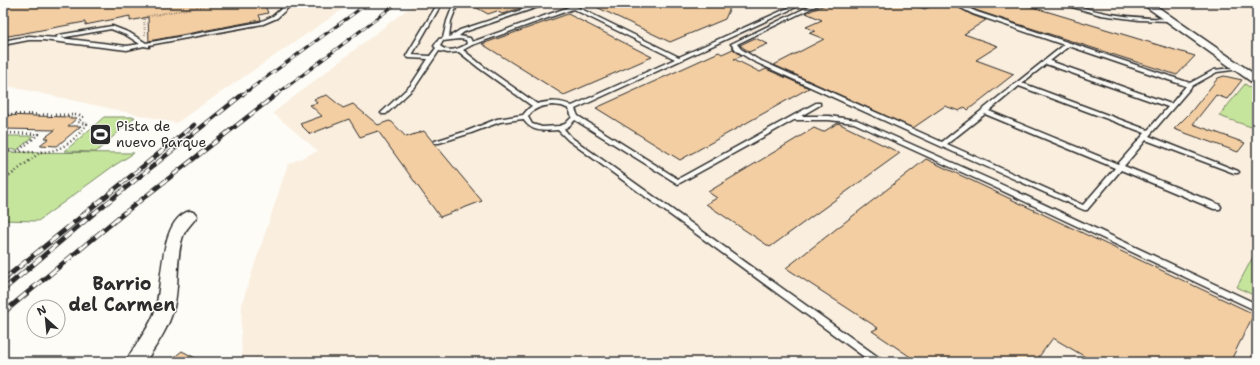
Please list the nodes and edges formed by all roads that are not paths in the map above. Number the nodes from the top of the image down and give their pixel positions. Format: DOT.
graph roads {
  1 [pos="290,3"];
  2 [pos="440,3"];
  3 [pos="456,3"];
  4 [pos="548,3"];
  5 [pos="565,3"];
  6 [pos="803,3"];
  7 [pos="820,3"];
  8 [pos="953,3"];
  9 [pos="1060,3"];
  10 [pos="1146,3"];
  11 [pos="1218,3"];
  12 [pos="1249,3"];
  13 [pos="279,8"];
  14 [pos="574,8"];
  15 [pos="1257,8"];
  16 [pos="1170,20"];
  17 [pos="74,34"];
  18 [pos="453,37"];
  19 [pos="134,38"];
  20 [pos="446,38"];
  21 [pos="51,39"];
  22 [pos="69,41"];
  23 [pos="3,43"];
  24 [pos="144,44"];
  25 [pos="470,44"];
  26 [pos="1068,44"];
  27 [pos="114,47"];
  28 [pos="438,48"];
  29 [pos="460,50"];
  30 [pos="432,58"];
  31 [pos="679,59"];
  32 [pos="1046,62"];
  33 [pos="1238,68"];
  34 [pos="1257,81"];
  35 [pos="1018,84"];
  36 [pos="1190,85"];
  37 [pos="818,104"];
  38 [pos="536,106"];
  39 [pos="1172,106"];
  40 [pos="572,108"];
  41 [pos="984,111"];
  42 [pos="384,113"];
  43 [pos="525,117"];
  44 [pos="575,117"];
  45 [pos="793,118"];
  46 [pos="560,128"];
  47 [pos="1147,135"];
  48 [pos="437,142"];
  49 [pos="942,145"];
  50 [pos="1119,167"];
  51 [pos="1236,172"];
  52 [pos="1217,207"];
  53 [pos="190,216"];
  54 [pos="1257,308"];
  55 [pos="135,362"];
  56 [pos="878,362"];
  1 -- 13 [label="lane"];
  1 -- 13 [label="lane"];
  2 -- 30 [label="lane"];
  3 -- 20 [label="lane"];
  4 -- 18 [label="lane"];
  5 -- 14 [label="lane"];
  6 -- 31 [label="lane"];
  7 -- 49 [label="lane"];
  8 -- 26 [label="lane"];
  9 -- 16 [label="lane"];
  10 -- 11 [label="lane"];
  10 -- 16 [label="street"];
  12 -- 15 [label="street"];
  13 -- 24 [label="lane"];
  14 -- 25 [label="lane"];
  14 -- 31 [label="lane"];
  16 -- 33 [label="street"];
  17 -- 19 [label="lane"];
  17 -- 21 [label="lane"];
  17 -- 22 [label="lane"];
  18 -- 20 [label="lane"];
  18 -- 25 [label="lane"];
  19 -- 24 [label="lane"];
  19 -- 27 [label="lane"];
  20 -- 28 [label="lane"];
  21 -- 22 [label="lane"];
  21 -- 23 [label="lane"];
  22 -- 27 [label="lane"];
  24 -- 27 [label="lane"];
  25 -- 29 [label="lane"];
  26 -- 32 [label="lane"];
  26 -- 36 [label="lane"];
  28 -- 29 [label="lane"];
  28 -- 30 [label="lane"];
  29 -- 38 [label="lane"];
  30 -- 42 [label="lane"];
  31 -- 40 [label="lane"];
  32 -- 35 [label="lane"];
  32 -- 39 [label="lane"];
  33 -- 34 [label="street"];
  33 -- 36 [label="lane"];
  35 -- 41 [label="lane"];
  35 -- 47 [label="lane"];
  36 -- 39 [label="lane"];
  37 -- 45 [label="lane"];
  38 -- 40 [label="lane"];
  38 -- 43 [label="lane"];
  39 -- 47 [label="lane"];
  40 -- 44 [label="lane"];
  41 -- 49 [label="lane"];
  41 -- 50 [label="lane"];
  43 -- 46 [label="lane"];
  43 -- 48 [label="lane"];
  44 -- 45 [label="lane"];
  44 -- 46 [label="lane"];
  45 -- 54 [label="lane"];
  46 -- 56 [label="lane"];
  47 -- 50 [label="lane"];
  47 -- 51 [label="lane"];
  49 -- 50 [label="lane"];
  50 -- 52 [label="lane"];
  53 -- 55 [label="street"];
}
